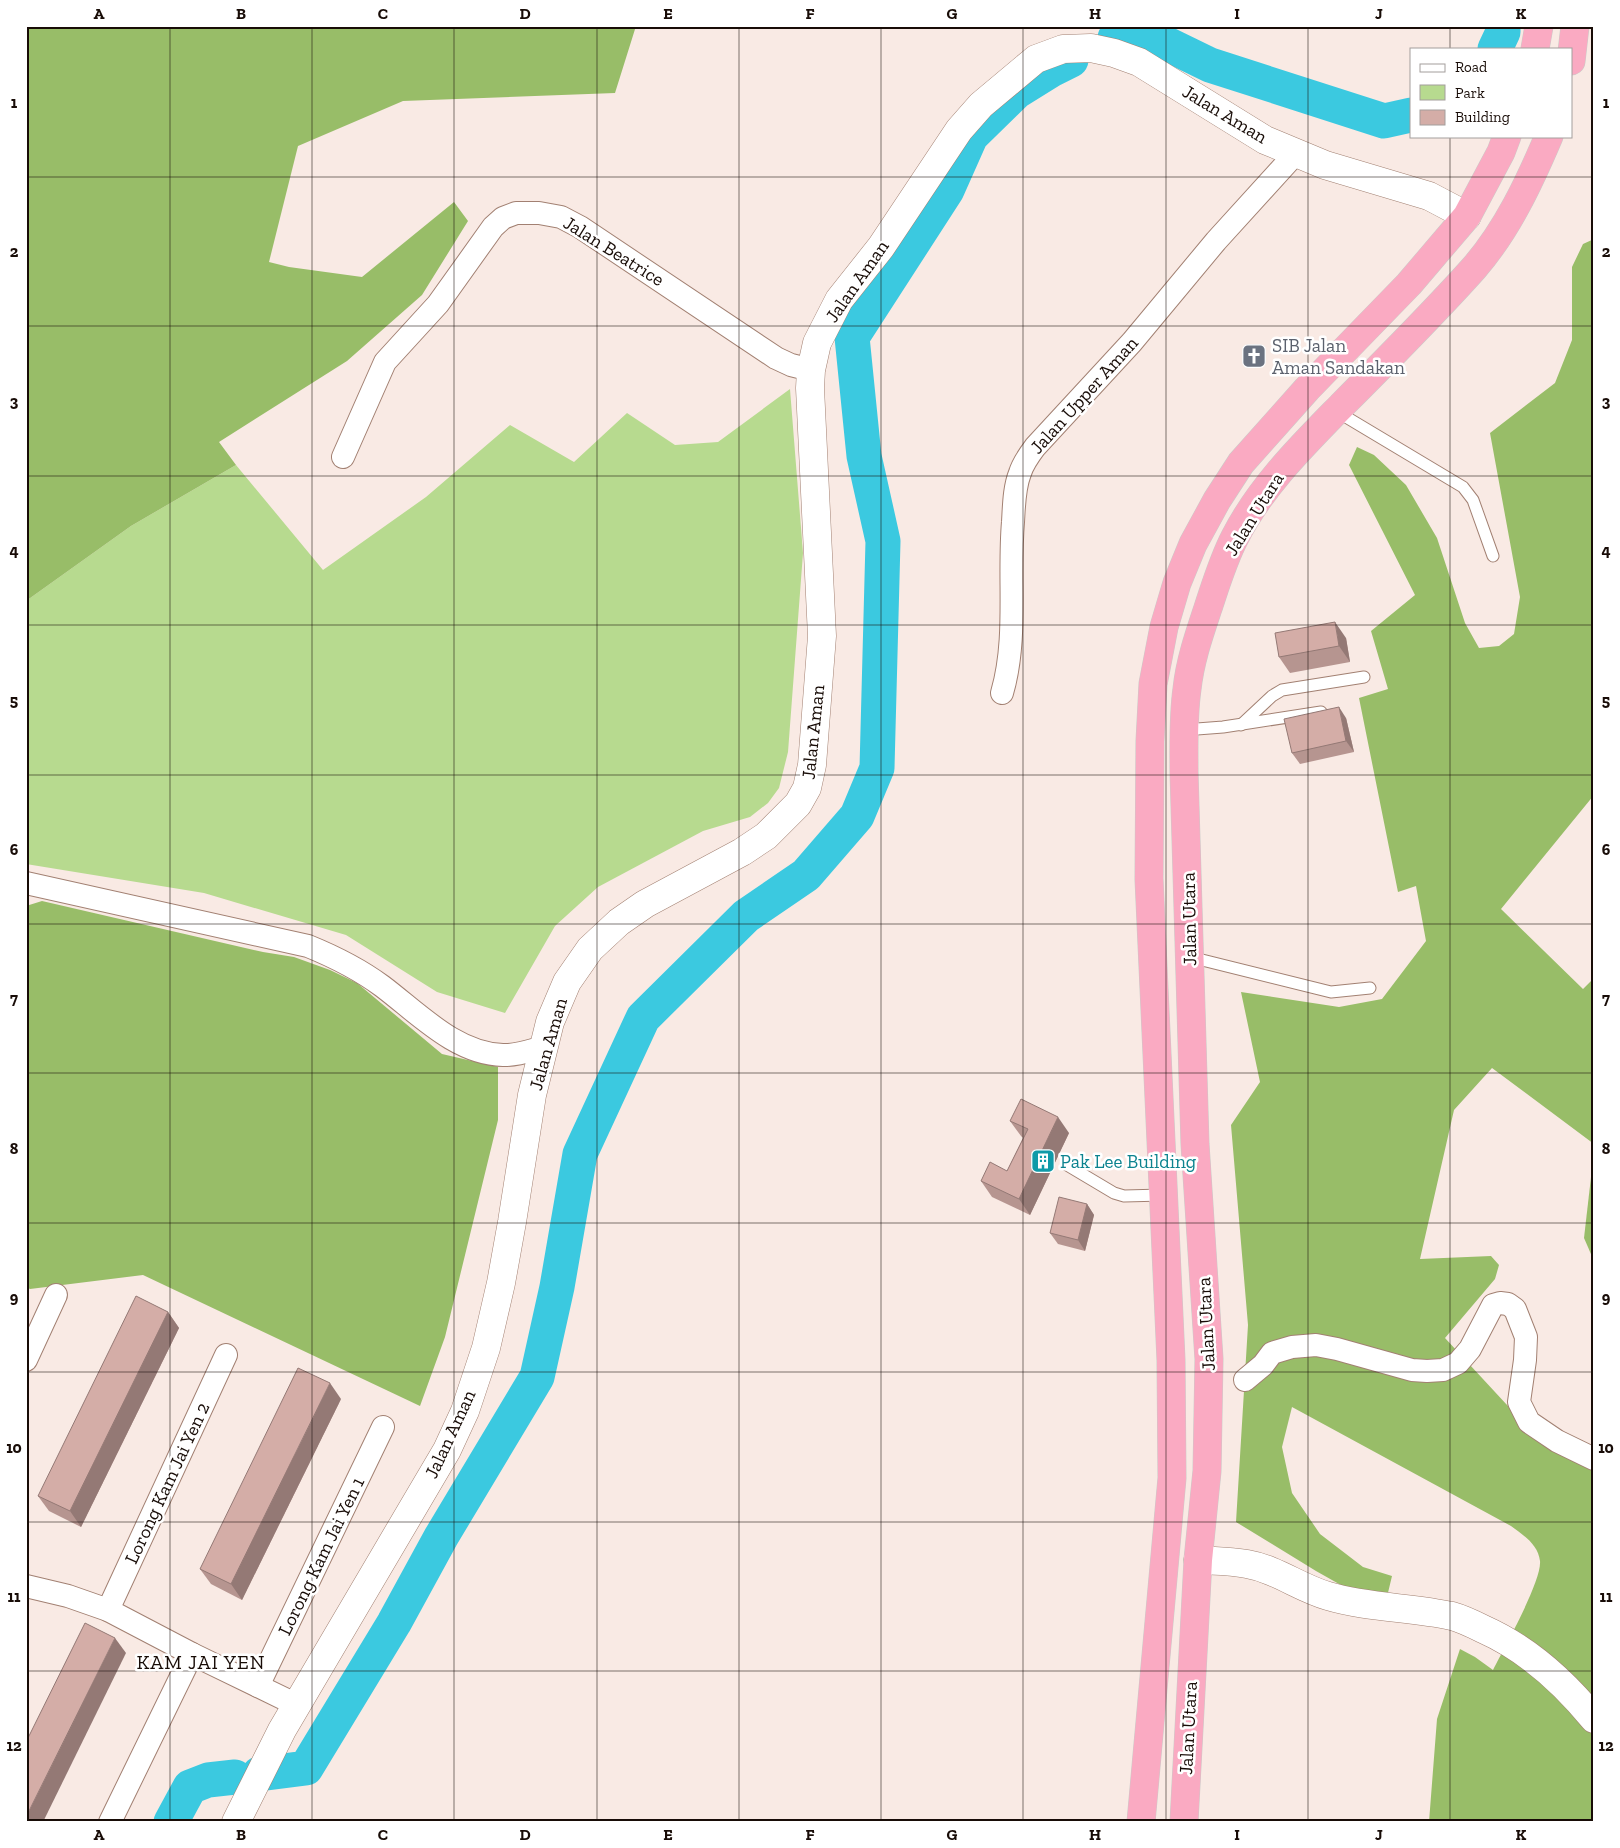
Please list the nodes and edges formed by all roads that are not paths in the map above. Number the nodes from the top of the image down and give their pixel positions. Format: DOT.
graph roads {
  1 [pos="1539,26"];
  2 [pos="1566,26"];
  3 [pos="1575,26"];
  4 [pos="1535,48"];
  5 [pos="1560,48"];
  6 [pos="1572,52"];
  7 [pos="1506,138"];
  8 [pos="1530,138"];
  9 [pos="1548,138"];
  10 [pos="1296,153"];
  11 [pos="1466,216"];
  12 [pos="811,370"];
  13 [pos="1336,411"];
  14 [pos="343,457"];
  15 [pos="1493,556"];
  16 [pos="1364,677"];
  17 [pos="1002,693"];
  18 [pos="1329,710"];
  19 [pos="1240,725"];
  20 [pos="1184,730"];
  21 [pos="26,883"];
  22 [pos="1190,957"];
  23 [pos="1370,988"];
  24 [pos="544,1047"];
  25 [pos="1067,1166"];
  26 [pos="1163,1194"];
  27 [pos="56,1295"];
  28 [pos="226,1356"];
  29 [pos="26,1360"];
  30 [pos="1245,1380"];
  31 [pos="383,1427"];
  32 [pos="1594,1460"];
  33 [pos="1198,1560"];
  34 [pos="26,1586"];
  35 [pos="108,1610"];
  36 [pos="192,1654"];
  37 [pos="258,1686"];
  38 [pos="297,1705"];
  39 [pos="1594,1719"];
  40 [pos="110,1822"];
  41 [pos="236,1822"];
  42 [pos="1141,1822"];
  43 [pos="1184,1822"];
  1 -- 4 [label="highway"];
  2 -- 5 [label="highway"];
  3 -- 6 [label="highway"];
  7 -- 11 [label="highway, Jalan Utara"];
  8 -- 11 [label="highway"];
  9 -- 13 [label="highway, Jalan Utara"];
  10 -- 11 [label="street, Jalan Aman"];
  10 -- 12 [label="street, Jalan Aman"];
  10 -- 17 [label="street, Jalan Upper Aman"];
  11 -- 26 [label="highway, Jalan Utara"];
  12 -- 14 [label="street, Jalan Beatrice"];
  12 -- 24 [label="street, Jalan Aman"];
  13 -- 15 [label="lane"];
  13 -- 20 [label="highway, Jalan Utara"];
  16 -- 19 [label="lane"];
  18 -- 19 [label="lane"];
  19 -- 20 [label="lane"];
  20 -- 22 [label="highway, Jalan Utara"];
  21 -- 24 [label="street"];
  22 -- 23 [label="lane"];
  22 -- 33 [label="highway, Jalan Utara"];
  24 -- 38 [label="street, Jalan Aman"];
  25 -- 26 [label="lane"];
  26 -- 42 [label="highway, Jalan Utara"];
  27 -- 29 [label="street"];
  28 -- 35 [label="street, Lorong Kam Jai Yen 2"];
  30 -- 32 [label="street"];
  31 -- 37 [label="street, Lorong Kam Jai Yen 1"];
  33 -- 39 [label="street"];
  33 -- 43 [label="highway, Jalan Utara"];
  34 -- 35 [label="street"];
  35 -- 36 [label="street"];
  36 -- 37 [label="street"];
  36 -- 40 [label="street"];
  37 -- 38 [label="street"];
  38 -- 41 [label="street, Jalan Aman"];
}
